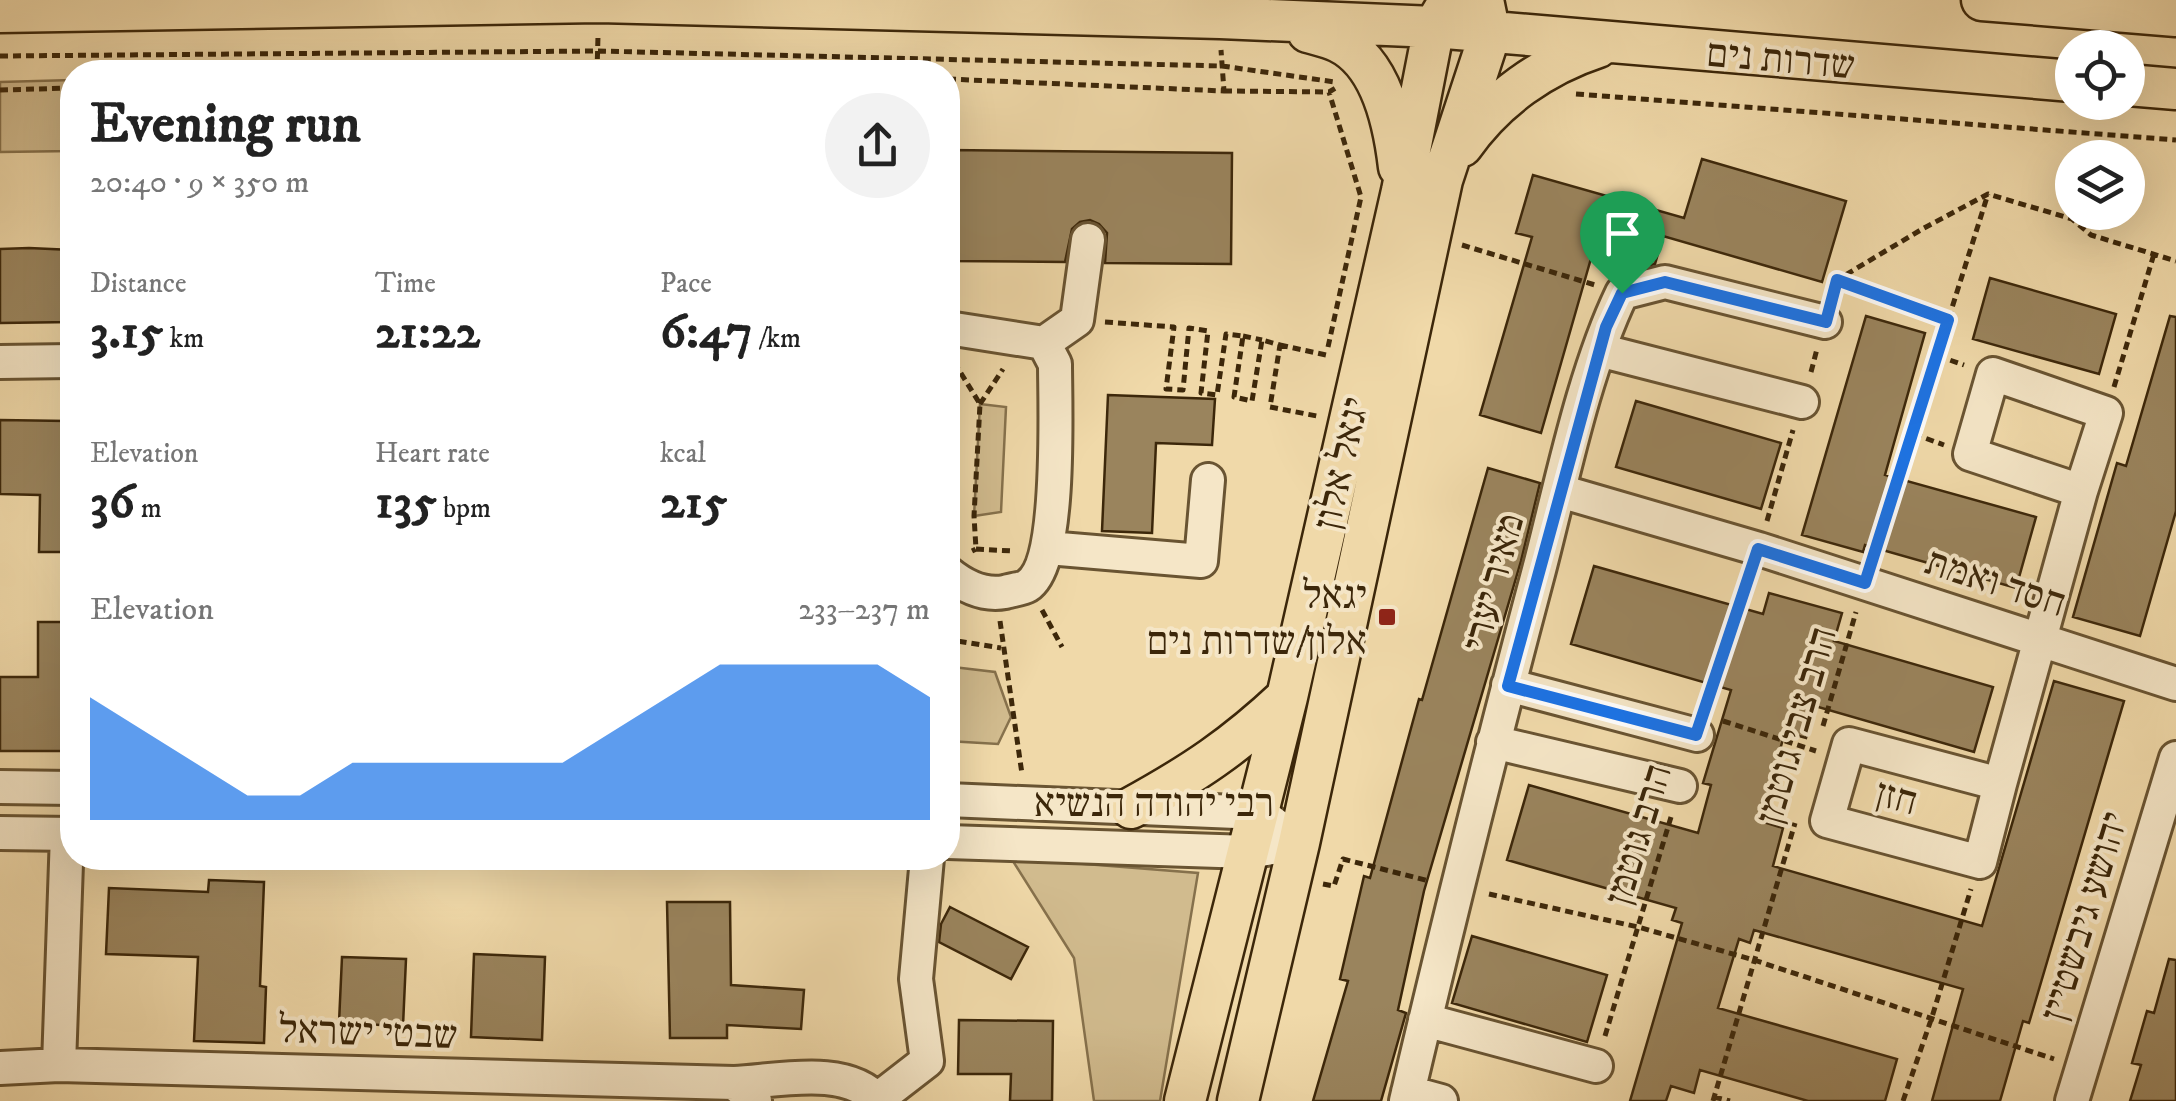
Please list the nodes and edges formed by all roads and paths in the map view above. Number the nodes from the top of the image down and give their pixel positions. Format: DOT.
graph roads {
  1 [pos="1982,0"];
  2 [pos="0,12"];
  3 [pos="1442,14"];
  4 [pos="2176,16"];
  5 [pos="1486,17"];
  6 [pos="1238,19"];
  7 [pos="1607,44"];
  8 [pos="0,56"];
  9 [pos="1222,66"];
  10 [pos="960,80"];
  11 [pos="2055,80"];
  12 [pos="2145,86"];
  13 [pos="60,88"];
  14 [pos="2176,89"];
  15 [pos="0,90"];
  16 [pos="1224,91"];
  17 [pos="1328,92"];
  18 [pos="1573,94"];
  19 [pos="2176,140"];
  20 [pos="1442,180"];
  21 [pos="1402,191"];
  22 [pos="1988,194"];
  23 [pos="1430,235"];
  24 [pos="1088,240"];
  25 [pos="2154,254"];
  26 [pos="2176,261"];
  27 [pos="1837,280"];
  28 [pos="1622,293"];
  29 [pos="1077,320"];
  30 [pos="1948,320"];
  31 [pos="1826,322"];
  32 [pos="1174,327"];
  33 [pos="1188,328"];
  34 [pos="963,330"];
  35 [pos="1208,332"];
  36 [pos="1226,334"];
  37 [pos="1244,336"];
  38 [pos="1262,340"];
  39 [pos="1044,343"];
  40 [pos="1280,345"];
  41 [pos="1600,350"];
  42 [pos="1326,356"];
  43 [pos="0,362"];
  44 [pos="60,362"];
  45 [pos="960,370"];
  46 [pos="1322,370"];
  47 [pos="1316,400"];
  48 [pos="1802,402"];
  49 [pos="2106,414"];
  50 [pos="1331,419"];
  51 [pos="1208,480"];
  52 [pos="2080,491"];
  53 [pos="1560,492"];
  54 [pos="1048,548"];
  55 [pos="1758,549"];
  56 [pos="960,561"];
  57 [pos="960,576"];
  58 [pos="1865,583"];
  59 [pos="1014,589"];
  60 [pos="2039,640"];
  61 [pos="960,641"];
  62 [pos="1062,647"];
  63 [pos="1002,648"];
  64 [pos="2176,684"];
  65 [pos="1508,686"];
  66 [pos="1286,698"];
  67 [pos="1700,725"];
  68 [pos="1493,742"];
  69 [pos="1816,751"];
  70 [pos="2176,758"];
  71 [pos="1811,766"];
  72 [pos="2000,784"];
  73 [pos="1680,786"];
  74 [pos="0,787"];
  75 [pos="60,788"];
  76 [pos="960,801"];
  77 [pos="1027,804"];
  78 [pos="1132,808"];
  79 [pos="1798,812"];
  80 [pos="1260,813"];
  81 [pos="0,833"];
  82 [pos="60,834"];
  83 [pos="960,842"];
  84 [pos="1299,843"];
  85 [pos="1250,852"];
  86 [pos="1980,862"];
  87 [pos="68,870"];
  88 [pos="926,870"];
  89 [pos="1456,887"];
  90 [pos="1638,927"];
  91 [pos="1754,960"];
  92 [pos="1932,1018"];
  93 [pos="1425,1020"];
  94 [pos="59,1065"];
  95 [pos="1596,1066"];
  96 [pos="0,1068"];
  97 [pos="2080,1068"];
  98 [pos="744,1092"];
  99 [pos="1407,1097"];
  100 [pos="1714,1099"];
  101 [pos="878,1100"];
  102 [pos="1186,1101"];
  103 [pos="1238,1101"];
  104 [pos="1441,1101"];
  105 [pos="1730,1101"];
  106 [pos="1902,1101"];
  107 [pos="2072,1101"];
  1 -- 4 [label="main road"];
  2 -- 6 [label="main road"];
  3 -- 5 [label="main road, שדרות נים"];
  3 -- 6 [label="main road, שדרות נים"];
  3 -- 21 [label="main road, יגאל אלון"];
  5 -- 7 [label="main road, שדרות נים"];
  5 -- 20 [label="main road, יגאל אלון"];
  6 -- 9 [label="path"];
  6 -- 21 [label="main road"];
  7 -- 11 [label="main road, שדרות נים"];
  7 -- 20 [label="main road"];
  8 -- 9 [label="path"];
  9 -- 16 [label="path"];
  9 -- 17 [label="path"];
  10 -- 16 [label="path"];
  12 -- 14 [label="main road"];
  13 -- 15 [label="path"];
  16 -- 17 [label="path"];
  17 -- 42 [label="path"];
  18 -- 19 [label="path"];
  20 -- 23 [label="main road, יגאל אלון"];
  21 -- 50 [label="main road, יגאל אלון"];
  22 -- 25 [label="path"];
  22 -- 27 [label="path"];
  22 -- 30 [label="path, הרב צבי גוטמן"];
  23 -- 28 [label="path"];
  23 -- 84 [label="main road, יגאל אלון"];
  24 -- 29 [label="street"];
  25 -- 26 [label="path"];
  25 -- 49 [label="path"];
  27 -- 30 [label="path"];
  27 -- 31 [label="path"];
  28 -- 31 [label="street"];
  28 -- 41 [label="street, מאיר יערי"];
  29 -- 32 [label="path"];
  29 -- 39 [label="street"];
  30 -- 58 [label="path, הרב צבי גוטמן"];
  31 -- 48 [label="path"];
  32 -- 33 [label="path"];
  32 -- 33 [label="path"];
  33 -- 35 [label="path"];
  34 -- 39 [label="street"];
  35 -- 36 [label="path"];
  35 -- 36 [label="path"];
  36 -- 37 [label="path"];
  37 -- 38 [label="path"];
  37 -- 38 [label="path"];
  38 -- 40 [label="path"];
  39 -- 54 [label="street"];
  40 -- 42 [label="path"];
  40 -- 50 [label="path"];
  41 -- 48 [label="street"];
  41 -- 53 [label="street, מאיר יערי"];
  42 -- 46 [label="path"];
  43 -- 44 [label="street"];
  45 -- 56 [label="path"];
  47 -- 50 [label="path"];
  48 -- 55 [label="path"];
  49 -- 52 [label="street"];
  49 -- 52 [label="street"];
  50 -- 66 [label="main road, יגאל אלון"];
  51 -- 54 [label="street"];
  52 -- 60 [label="street"];
  53 -- 55 [label="street, חסד ואמת"];
  53 -- 65 [label="street, מאיר יערי"];
  54 -- 59 [label="street"];
  55 -- 58 [label="street, חסד ואמת"];
  55 -- 67 [label="path"];
  57 -- 59 [label="street"];
  58 -- 60 [label="street, חסד ואמת"];
  58 -- 69 [label="path, הרב צבי גוטמן"];
  59 -- 62 [label="path"];
  59 -- 63 [label="path"];
  60 -- 64 [label="street, חסד ואמת"];
  60 -- 72 [label="street"];
  61 -- 63 [label="path"];
  63 -- 77 [label="path"];
  65 -- 67 [label="street"];
  65 -- 68 [label="street, מאיר יערי"];
  66 -- 78 [label="main road"];
  66 -- 80 [label="main road, יגאל אלון"];
  67 -- 69 [label="path"];
  68 -- 73 [label="street"];
  68 -- 89 [label="street, מאיר יערי"];
  69 -- 71 [label="path, הרב צבי גוטמן"];
  70 -- 97 [label="street, יהושע גיבשטיין"];
  72 -- 86 [label="street"];
  72 -- 86 [label="street, חזן"];
  73 -- 90 [label="path, הרב גוטמן"];
  74 -- 75 [label="street"];
  76 -- 77 [label="street, רבי יהודה הנשיא"];
  77 -- 78 [label="street, רבי יהודה הנשיא"];
  78 -- 80 [label="street, רבי יהודה הנשיא"];
  79 -- 91 [label="path, הרב צבי גוטמן"];
  80 -- 84 [label="street, רבי יהודה הנשיא"];
  80 -- 85 [label="main road, יגאל אלון"];
  81 -- 82 [label="street"];
  83 -- 85 [label="street, רבי יהודה הנשיא"];
  84 -- 85 [label="street, רבי יהודה הנשיא"];
  84 -- 103 [label="main road, יגאל אלון"];
  85 -- 102 [label="main road, יגאל אלון"];
  86 -- 92 [label="path"];
  87 -- 94 [label="street"];
  88 -- 101 [label="street"];
  89 -- 90 [label="path"];
  89 -- 93 [label="street, מאיר יערי"];
  90 -- 91 [label="path"];
  90 -- 95 [label="path, הרב גוטמן"];
  91 -- 92 [label="path"];
  91 -- 100 [label="path, הרב צבי גוטמן"];
  92 -- 97 [label="path"];
  92 -- 106 [label="path"];
  93 -- 95 [label="street"];
  93 -- 99 [label="street, מאיר יערי"];
  94 -- 96 [label="street, שבטי ישראל"];
  94 -- 98 [label="street, שבטי ישראל"];
  97 -- 107 [label="street, יהושע גיבשטיין"];
  98 -- 101 [label="street, שבטי ישראל"];
  99 -- 104 [label="street"];
  100 -- 105 [label="path"];
}
